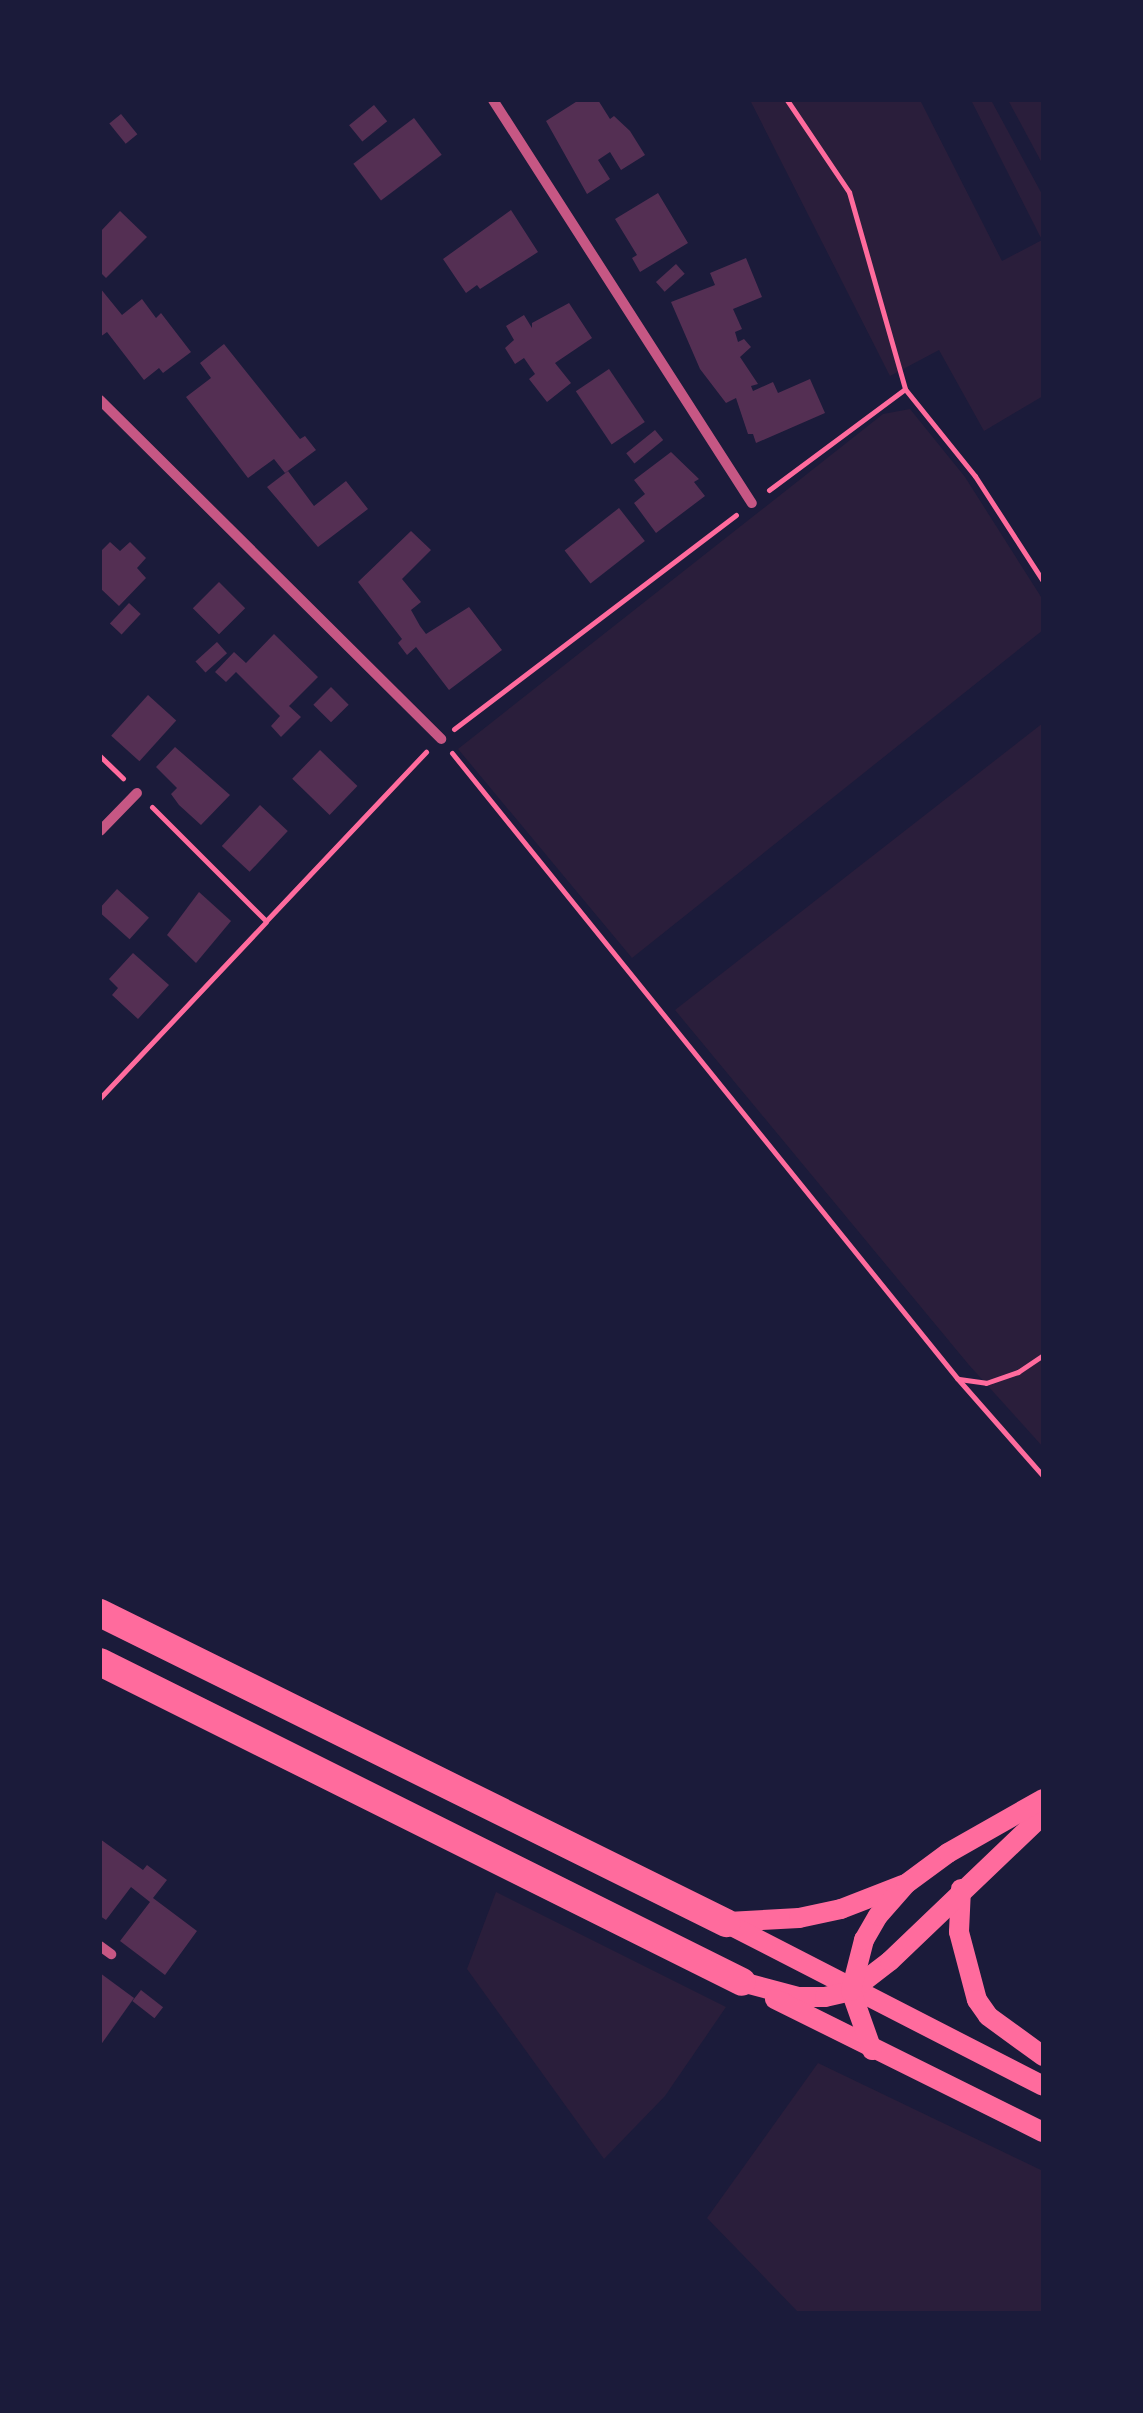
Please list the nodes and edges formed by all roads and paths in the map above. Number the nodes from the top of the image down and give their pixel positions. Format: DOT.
graph roads {
  1 [pos="493,100"];
  2 [pos="787,100"];
  3 [pos="905,389"];
  4 [pos="100,400"];
  5 [pos="752,503"];
  6 [pos="1043,582"];
  7 [pos="441,739"];
  8 [pos="100,756"];
  9 [pos="137,793"];
  10 [pos="100,832"];
  11 [pos="266,920"];
  12 [pos="100,1098"];
  13 [pos="1043,1355"];
  14 [pos="957,1378"];
  15 [pos="1043,1476"];
  16 [pos="100,1613"];
  17 [pos="100,1662"];
  18 [pos="1043,1799"];
  19 [pos="1043,1814"];
  20 [pos="906,1884"];
  21 [pos="962,1888"];
  22 [pos="726,1922"];
  23 [pos="100,1946"];
  24 [pos="111,1954"];
  25 [pos="742,1982"];
  26 [pos="852,1991"];
  27 [pos="872,2050"];
  28 [pos="1043,2056"];
  29 [pos="1043,2086"];
  30 [pos="1043,2132"];
  1 -- 5 [label="street"];
  2 -- 3 [label="path"];
  3 -- 5 [label="path"];
  3 -- 6 [label="path"];
  4 -- 7 [label="street"];
  5 -- 7 [label="path"];
  7 -- 11 [label="path"];
  7 -- 14 [label="path"];
  8 -- 9 [label="path"];
  9 -- 10 [label="street"];
  9 -- 11 [label="path"];
  11 -- 12 [label="path"];
  13 -- 14 [label="path"];
  14 -- 15 [label="path"];
  16 -- 22 [label="highway"];
  17 -- 25 [label="highway"];
  18 -- 20 [label="main road"];
  19 -- 21 [label="main road"];
  20 -- 22 [label="main road"];
  20 -- 26 [label="main road"];
  21 -- 26 [label="main road"];
  21 -- 28 [label="main road"];
  22 -- 26 [label="main road"];
  23 -- 24 [label="street"];
  25 -- 26 [label="main road"];
  25 -- 27 [label="main road"];
  26 -- 27 [label="main road"];
  26 -- 29 [label="main road"];
  27 -- 30 [label="main road"];
}
